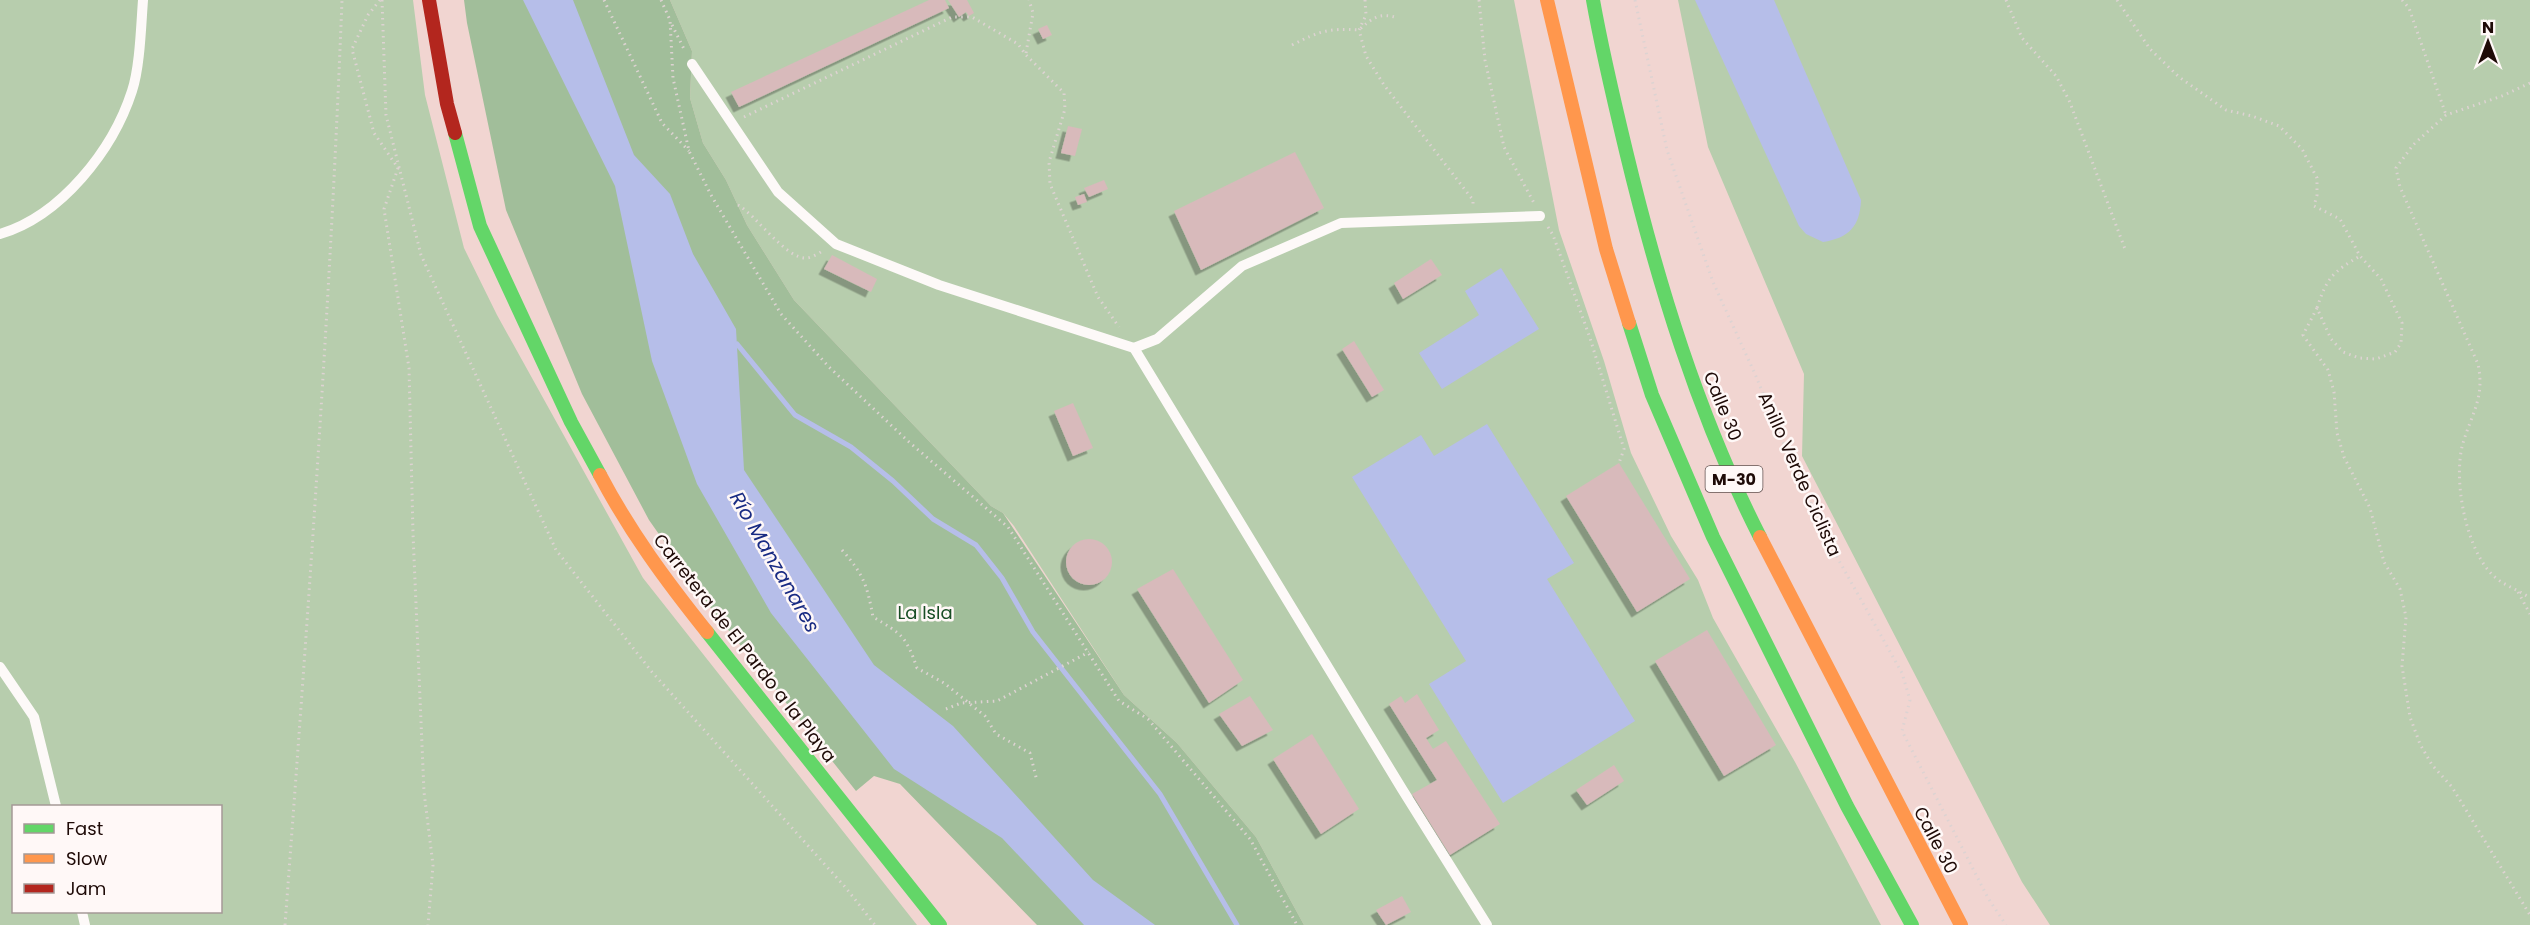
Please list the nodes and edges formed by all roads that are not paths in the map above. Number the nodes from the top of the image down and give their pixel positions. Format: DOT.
graph roads {
  1 [pos="143,0"];
  2 [pos="429,0"];
  3 [pos="1547,0"];
  4 [pos="1593,0"];
  5 [pos="692,63"];
  6 [pos="1540,216"];
  7 [pos="0,234"];
  8 [pos="1134,348"];
  9 [pos="0,668"];
  10 [pos="56,805"];
  11 [pos="940,925"];
  12 [pos="1487,925"];
  13 [pos="1912,925"];
  14 [pos="1961,925"];
  1 -- 7 [label="lane"];
  2 -- 11 [label="main road, Carretera de El Pardo a la Playa"];
  3 -- 13 [label="main road, M-30"];
  4 -- 14 [label="main road, Calle 30 / M-30"];
  5 -- 8 [label="lane"];
  6 -- 8 [label="lane"];
  8 -- 12 [label="lane"];
  9 -- 10 [label="lane"];
}
